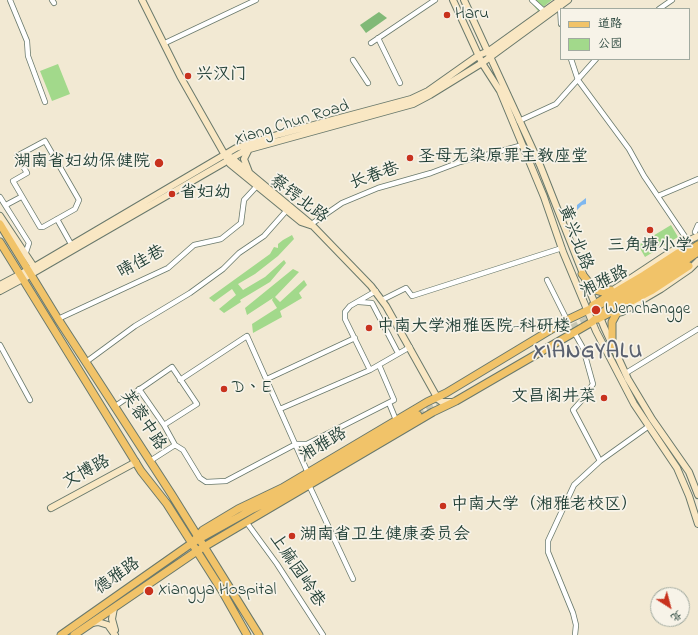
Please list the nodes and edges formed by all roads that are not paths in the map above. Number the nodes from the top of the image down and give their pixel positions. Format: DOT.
graph roads {
  1 [pos="10,0"];
  2 [pos="142,0"];
  3 [pos="146,0"];
  4 [pos="256,0"];
  5 [pos="435,0"];
  6 [pos="453,0"];
  7 [pos="464,0"];
  8 [pos="532,0"];
  9 [pos="568,0"];
  10 [pos="672,0"];
  11 [pos="560,3"];
  12 [pos="660,8"];
  13 [pos="545,12"];
  14 [pos="378,38"];
  15 [pos="165,43"];
  16 [pos="371,43"];
  17 [pos="479,54"];
  18 [pos="489,54"];
  19 [pos="353,60"];
  20 [pos="570,60"];
  21 [pos="595,60"];
  22 [pos="482,63"];
  23 [pos="578,80"];
  24 [pos="368,83"];
  25 [pos="400,83"];
  26 [pos="45,102"];
  27 [pos="519,121"];
  28 [pos="220,145"];
  29 [pos="523,145"];
  30 [pos="236,148"];
  31 [pos="252,148"];
  32 [pos="227,157"];
  33 [pos="210,163"];
  34 [pos="237,170"];
  35 [pos="208,171"];
  36 [pos="252,176"];
  37 [pos="698,178"];
  38 [pos="256,187"];
  39 [pos="658,196"];
  40 [pos="0,197"];
  41 [pos="21,197"];
  42 [pos="6,205"];
  43 [pos="287,210"];
  44 [pos="0,216"];
  45 [pos="57,219"];
  46 [pos="0,224"];
  47 [pos="311,224"];
  48 [pos="698,225"];
  49 [pos="697,234"];
  50 [pos="0,242"];
  51 [pos="71,244"];
  52 [pos="687,244"];
  53 [pos="698,245"];
  54 [pos="0,247"];
  55 [pos="562,248"];
  56 [pos="698,252"];
  57 [pos="25,255"];
  58 [pos="698,261"];
  59 [pos="689,266"];
  60 [pos="30,269"];
  61 [pos="582,274"];
  62 [pos="21,277"];
  63 [pos="547,280"];
  64 [pos="628,284"];
  65 [pos="0,285"];
  66 [pos="614,289"];
  67 [pos="0,290"];
  68 [pos="376,291"];
  69 [pos="601,298"];
  70 [pos="382,300"];
  71 [pos="357,302"];
  72 [pos="595,305"];
  73 [pos="622,307"];
  74 [pos="587,309"];
  75 [pos="616,313"];
  76 [pos="608,315"];
  77 [pos="600,317"];
  78 [pos="58,319"];
  79 [pos="567,320"];
  80 [pos="592,322"];
  81 [pos="698,329"];
  82 [pos="573,330"];
  83 [pos="355,338"];
  84 [pos="0,345"];
  85 [pos="612,345"];
  86 [pos="410,347"];
  87 [pos="398,353"];
  88 [pos="86,362"];
  89 [pos="379,365"];
  90 [pos="370,370"];
  91 [pos="626,373"];
  92 [pos="267,379"];
  93 [pos="180,380"];
  94 [pos="139,388"];
  95 [pos="437,397"];
  96 [pos="30,400"];
  97 [pos="456,401"];
  98 [pos="389,403"];
  99 [pos="446,403"];
  100 [pos="114,406"];
  101 [pos="280,409"];
  102 [pos="434,412"];
  103 [pos="418,415"];
  104 [pos="396,420"];
  105 [pos="164,425"];
  106 [pos="649,426"];
  107 [pos="296,444"];
  108 [pos="175,445"];
  109 [pos="150,461"];
  110 [pos="600,461"];
  111 [pos="136,462"];
  112 [pos="308,473"];
  113 [pos="309,485"];
  114 [pos="698,495"];
  115 [pos="51,508"];
  116 [pos="247,523"];
  117 [pos="698,524"];
  118 [pos="199,538"];
  119 [pos="192,543"];
  120 [pos="204,547"];
  121 [pos="197,551"];
  122 [pos="353,579"];
  123 [pos="114,608"];
  124 [pos="92,623"];
  125 [pos="61,635"];
  126 [pos="74,635"];
  127 [pos="116,635"];
  128 [pos="247,635"];
  129 [pos="259,635"];
  130 [pos="323,635"];
  131 [pos="575,635"];
  1 -- 26 [label="street"];
  2 -- 28 [label="main road, 蔡锷北路"];
  3 -- 15 [label="main road, 蔡锷北路"];
  4 -- 15 [label="street"];
  5 -- 14 [label="street"];
  6 -- 17 [label="main road, 黄兴北路"];
  7 -- 18 [label="main road, 黄兴北路"];
  8 -- 13 [label="street"];
  9 -- 11 [label="main road, Xiang Chun Road"];
  10 -- 12 [label="street"];
  11 -- 13 [label="main road, Xiang Chun Road"];
  11 -- 18 [label="main road, Xiang Chun Road"];
  13 -- 18 [label="main road, Xiang Chun Road"];
  14 -- 16 [label="street"];
  14 -- 25 [label="street"];
  15 -- 28 [label="main road, 蔡锷北路"];
  17 -- 18 [label="main road, Xiang Chun Road"];
  17 -- 22 [label="main road, 黄兴北路"];
  17 -- 30 [label="main road, Xiang Chun Road"];
  18 -- 22 [label="main road, Xiang Chun Road"];
  18 -- 27 [label="main road, 黄兴北路"];
  19 -- 24 [label="street"];
  20 -- 23 [label="street"];
  21 -- 23 [label="street"];
  22 -- 29 [label="main road, 黄兴北路"];
  22 -- 31 [label="main road, Xiang Chun Road"];
  23 -- 27 [label="street"];
  23 -- 39 [label="street"];
  27 -- 61 [label="main road, 黄兴北路"];
  28 -- 30 [label="main road"];
  28 -- 32 [label="main road, 蔡锷北路"];
  28 -- 33 [label="main road"];
  29 -- 47 [label="street, 长春巷"];
  29 -- 55 [label="main road, 黄兴北路"];
  30 -- 32 [label="main road, Xiang Chun Road"];
  31 -- 32 [label="main road, Xiang Chun Road"];
  31 -- 36 [label="main road"];
  32 -- 33 [label="main road, Xiang Chun Road"];
  32 -- 34 [label="main road, 蔡锷北路"];
  32 -- 35 [label="main road, Xiang Chun Road"];
  32 -- 36 [label="main road, 蔡锷北路"];
  33 -- 51 [label="main road, Xiang Chun Road"];
  34 -- 35 [label="main road"];
  34 -- 38 [label="main road, 蔡锷北路"];
  35 -- 60 [label="main road, Xiang Chun Road"];
  36 -- 47 [label="main road, 蔡锷北路"];
  37 -- 39 [label="street"];
  38 -- 43 [label="main road, 蔡锷北路"];
  38 -- 78 [label="street, 晴佳巷"];
  39 -- 52 [label="street"];
  40 -- 42 [label="street"];
  41 -- 42 [label="street"];
  41 -- 45 [label="street"];
  41 -- 45 [label="street"];
  42 -- 57 [label="street"];
  43 -- 47 [label="main road, 蔡锷北路"];
  43 -- 88 [label="street"];
  44 -- 57 [label="main road"];
  45 -- 51 [label="street"];
  46 -- 60 [label="main road, 芙蓉中路"];
  47 -- 68 [label="main road, 蔡锷北路"];
  48 -- 49 [label="street"];
  49 -- 52 [label="main road"];
  50 -- 62 [label="main road, 芙蓉中路"];
  51 -- 60 [label="main road, Xiang Chun Road"];
  52 -- 64 [label="main road"];
  52 -- 66 [label="main road"];
  53 -- 72 [label="main road, 湘雅路"];
  54 -- 62 [label="main road, 芙蓉中路"];
  55 -- 70 [label="street"];
  55 -- 74 [label="main road, 黄兴北路"];
  56 -- 77 [label="main road, 湘雅路"];
  57 -- 60 [label="main road"];
  58 -- 75 [label="main road"];
  59 -- 73 [label="main road"];
  60 -- 62 [label="main road, Xiang Chun Road"];
  60 -- 78 [label="main road, 芙蓉中路"];
  61 -- 66 [label="main road"];
  61 -- 72 [label="main road, 黄兴北路"];
  62 -- 65 [label="main road"];
  62 -- 67 [label="main road"];
  62 -- 111 [label="main road, 芙蓉中路"];
  63 -- 79 [label="street"];
  64 -- 66 [label="main road"];
  64 -- 69 [label="main road"];
  66 -- 69 [label="main road"];
  68 -- 70 [label="main road, 蔡锷北路"];
  68 -- 71 [label="street"];
  69 -- 72 [label="main road"];
  70 -- 86 [label="main road, 蔡锷北路"];
  71 -- 83 [label="street"];
  71 -- 87 [label="street"];
  72 -- 74 [label="main road, 湘雅路"];
  72 -- 77 [label="main road, 黄兴北路"];
  73 -- 75 [label="main road"];
  73 -- 76 [label="main road"];
  74 -- 79 [label="main road, 湘雅路"];
  74 -- 80 [label="main road, 黄兴北路"];
  75 -- 76 [label="main road"];
  75 -- 85 [label="main road"];
  76 -- 77 [label="main road"];
  77 -- 80 [label="main road, 湘雅路"];
  77 -- 85 [label="main road, 黄兴北路"];
  78 -- 88 [label="main road, 芙蓉中路"];
  79 -- 95 [label="main road, 湘雅路"];
  80 -- 82 [label="main road, 湘雅路"];
  80 -- 106 [label="main road, 黄兴北路"];
  81 -- 91 [label="street"];
  82 -- 97 [label="main road, 湘雅路"];
  82 -- 99 [label="main road, 湘雅路"];
  82 -- 110 [label="street"];
  83 -- 90 [label="street"];
  83 -- 92 [label="street"];
  84 -- 96 [label="street"];
  85 -- 91 [label="main road, 黄兴北路"];
  86 -- 87 [label="street"];
  86 -- 95 [label="main road, 蔡锷北路"];
  87 -- 89 [label="street"];
  88 -- 100 [label="main road, 芙蓉中路"];
  89 -- 90 [label="street"];
  89 -- 98 [label="street"];
  90 -- 101 [label="street"];
  91 -- 114 [label="main road, 黄兴北路"];
  92 -- 93 [label="street"];
  92 -- 101 [label="street"];
  93 -- 94 [label="street"];
  93 -- 105 [label="street"];
  94 -- 100 [label="street"];
  94 -- 105 [label="street"];
  95 -- 99 [label="main road, 蔡锷北路"];
  95 -- 104 [label="main road, 湘雅路"];
  97 -- 99 [label="main road"];
  97 -- 102 [label="main road, 湘雅路"];
  98 -- 104 [label="street"];
  98 -- 107 [label="street"];
  99 -- 102 [label="main road, 湘雅路"];
  100 -- 109 [label="main road, 芙蓉中路"];
  101 -- 107 [label="street"];
  102 -- 113 [label="main road, 湘雅路"];
  103 -- 118 [label="main road, 湘雅路"];
  104 -- 112 [label="main road, 湘雅路"];
  105 -- 108 [label="street"];
  106 -- 110 [label="street"];
  106 -- 117 [label="main road, 黄兴北路"];
  107 -- 108 [label="street"];
  107 -- 112 [label="street"];
  108 -- 109 [label="street"];
  109 -- 118 [label="main road, 芙蓉中路"];
  110 -- 131 [label="street"];
  111 -- 115 [label="main road, 文博路"];
  111 -- 119 [label="main road, 芙蓉中路"];
  112 -- 118 [label="main road, 湘雅路"];
  113 -- 116 [label="main road, 湘雅路"];
  113 -- 122 [label="street"];
  116 -- 120 [label="main road, 湘雅路"];
  116 -- 130 [label="street, 上麻园岭巷"];
  118 -- 119 [label="main road, 湘雅路"];
  118 -- 120 [label="main road, 芙蓉中路"];
  119 -- 121 [label="main road, 芙蓉中路"];
  119 -- 125 [label="main road, 德雅路"];
  120 -- 121 [label="main road, 湘雅路"];
  120 -- 129 [label="main road, 芙蓉中路"];
  121 -- 123 [label="main road, 德雅路"];
  121 -- 128 [label="main road, 芙蓉中路"];
  123 -- 124 [label="main road, 德雅路"];
  123 -- 127 [label="main road"];
  124 -- 126 [label="main road, 德雅路"];
  124 -- 127 [label="main road"];
}
